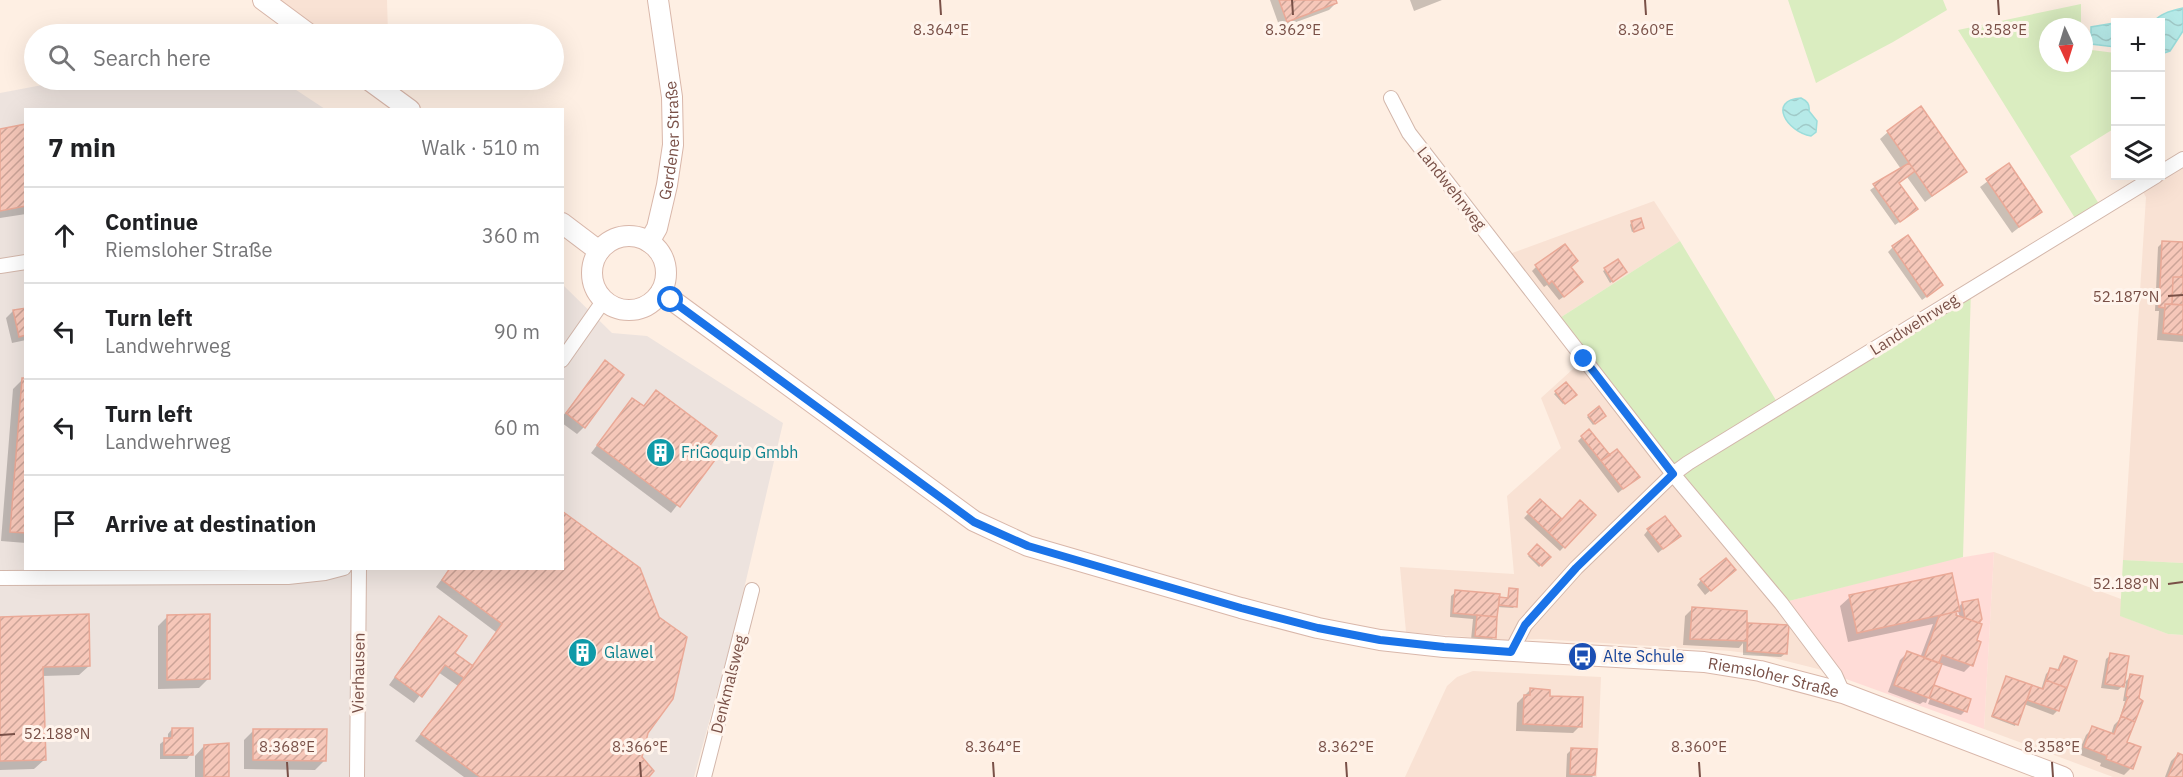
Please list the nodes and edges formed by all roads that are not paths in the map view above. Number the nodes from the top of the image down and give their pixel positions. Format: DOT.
graph roads {
  1 [pos="262,0"];
  2 [pos="658,0"];
  3 [pos="295,24"];
  4 [pos="383,90"];
  5 [pos="1391,98"];
  6 [pos="407,108"];
  7 [pos="2183,159"];
  8 [pos="2165,170"];
  9 [pos="2149,180"];
  10 [pos="564,225"];
  11 [pos="649,242"];
  12 [pos="599,251"];
  13 [pos="24,262"];
  14 [pos="0,266"];
  15 [pos="661,292"];
  16 [pos="604,300"];
  17 [pos="564,357"];
  18 [pos="1673,474"];
  19 [pos="336,570"];
  20 [pos="359,570"];
  21 [pos="225,573"];
  22 [pos="0,578"];
  23 [pos="752,590"];
  24 [pos="1511,652"];
  25 [pos="1843,693"];
  26 [pos="357,777"];
  27 [pos="704,777"];
  28 [pos="2063,777"];
  1 -- 3 [label="main road"];
  2 -- 11 [label="main road, Gerdener Straße"];
  4 -- 6 [label="main road"];
  5 -- 18 [label="street, Landwehrweg"];
  7 -- 8 [label="street"];
  9 -- 18 [label="street, Landwehrweg"];
  10 -- 12 [label="main road"];
  11 -- 12 [label="main road"];
  11 -- 15 [label="main road"];
  12 -- 16 [label="main road"];
  13 -- 14 [label="street"];
  15 -- 16 [label="main road"];
  15 -- 24 [label="main road, Riemsloher Straße"];
  16 -- 17 [label="street"];
  18 -- 24 [label="street, Landwehrweg"];
  18 -- 25 [label="street, Landwehrweg"];
  19 -- 21 [label="street"];
  20 -- 26 [label="street, Vierhausen"];
  21 -- 22 [label="street"];
  23 -- 27 [label="street, Denkmalsweg"];
  24 -- 25 [label="main road, Riemsloher Straße"];
  25 -- 28 [label="main road, Riemsloher Straße"];
}
